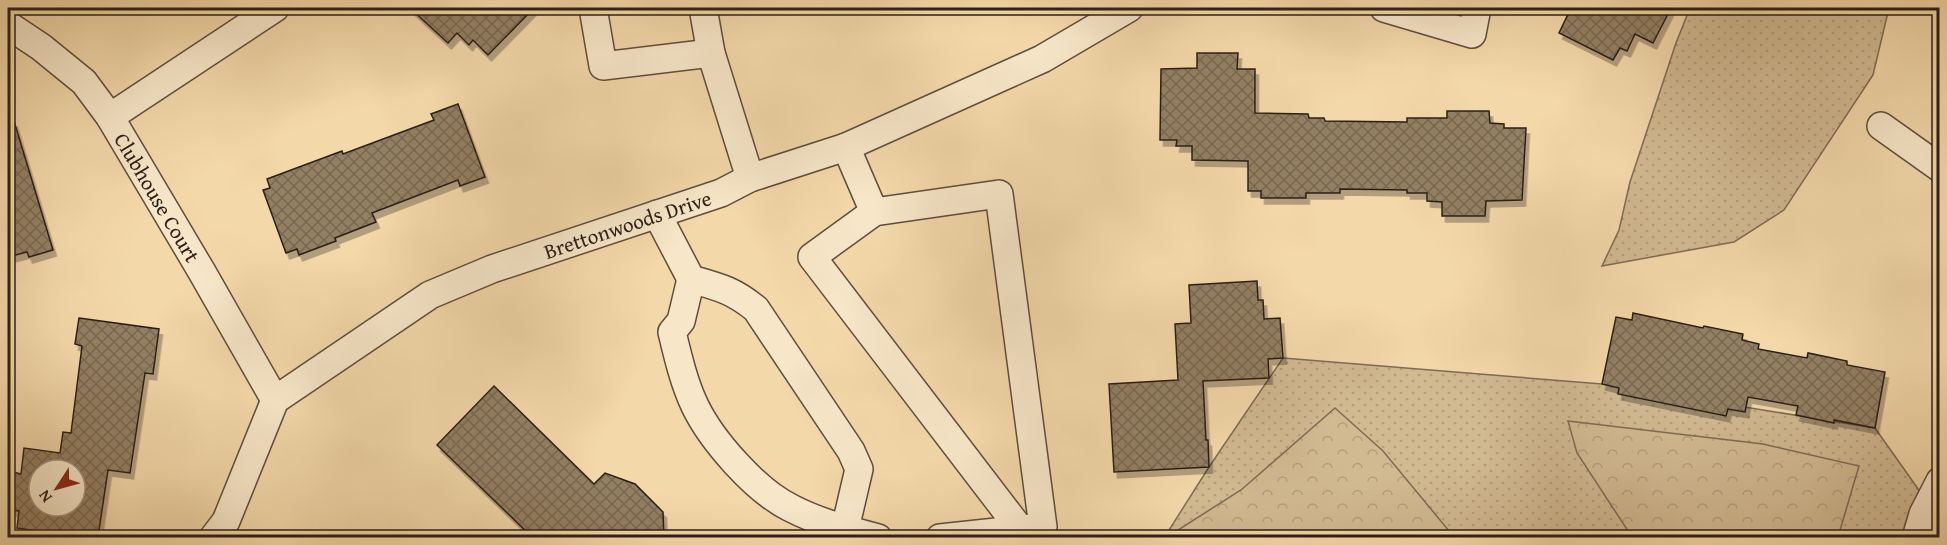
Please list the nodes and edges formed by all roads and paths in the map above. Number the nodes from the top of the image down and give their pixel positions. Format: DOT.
graph roads {
  1 [pos="275,8"];
  2 [pos="593,8"];
  3 [pos="703,8"];
  4 [pos="1129,8"];
  5 [pos="1384,8"];
  6 [pos="1477,8"];
  7 [pos="8,25"];
  8 [pos="711,53"];
  9 [pos="110,117"];
  10 [pos="1881,126"];
  11 [pos="846,147"];
  12 [pos="1940,168"];
  13 [pos="750,178"];
  14 [pos="874,212"];
  15 [pos="657,214"];
  16 [pos="691,279"];
  17 [pos="275,400"];
  18 [pos="1940,481"];
  19 [pos="845,529"];
  20 [pos="1020,529"];
  21 [pos="213,537"];
  22 [pos="878,537"];
  23 [pos="940,537"];
  24 [pos="1916,537"];
  1 -- 9 [label="street"];
  2 -- 8 [label="street"];
  3 -- 8 [label="street"];
  4 -- 11 [label="street, Brettonwoods Drive"];
  5 -- 6 [label="street"];
  7 -- 9 [label="street, Clubhouse Court"];
  8 -- 13 [label="street"];
  9 -- 17 [label="street, Clubhouse Court"];
  10 -- 12 [label="street"];
  11 -- 13 [label="street, Brettonwoods Drive"];
  11 -- 14 [label="street"];
  13 -- 15 [label="street, Brettonwoods Drive"];
  14 -- 20 [label="street"];
  14 -- 20 [label="street"];
  15 -- 16 [label="street"];
  15 -- 17 [label="street, Brettonwoods Drive"];
  16 -- 19 [label="street"];
  16 -- 19 [label="street"];
  17 -- 21 [label="street"];
  18 -- 24 [label="street"];
  19 -- 22 [label="street"];
  20 -- 23 [label="street"];
}
